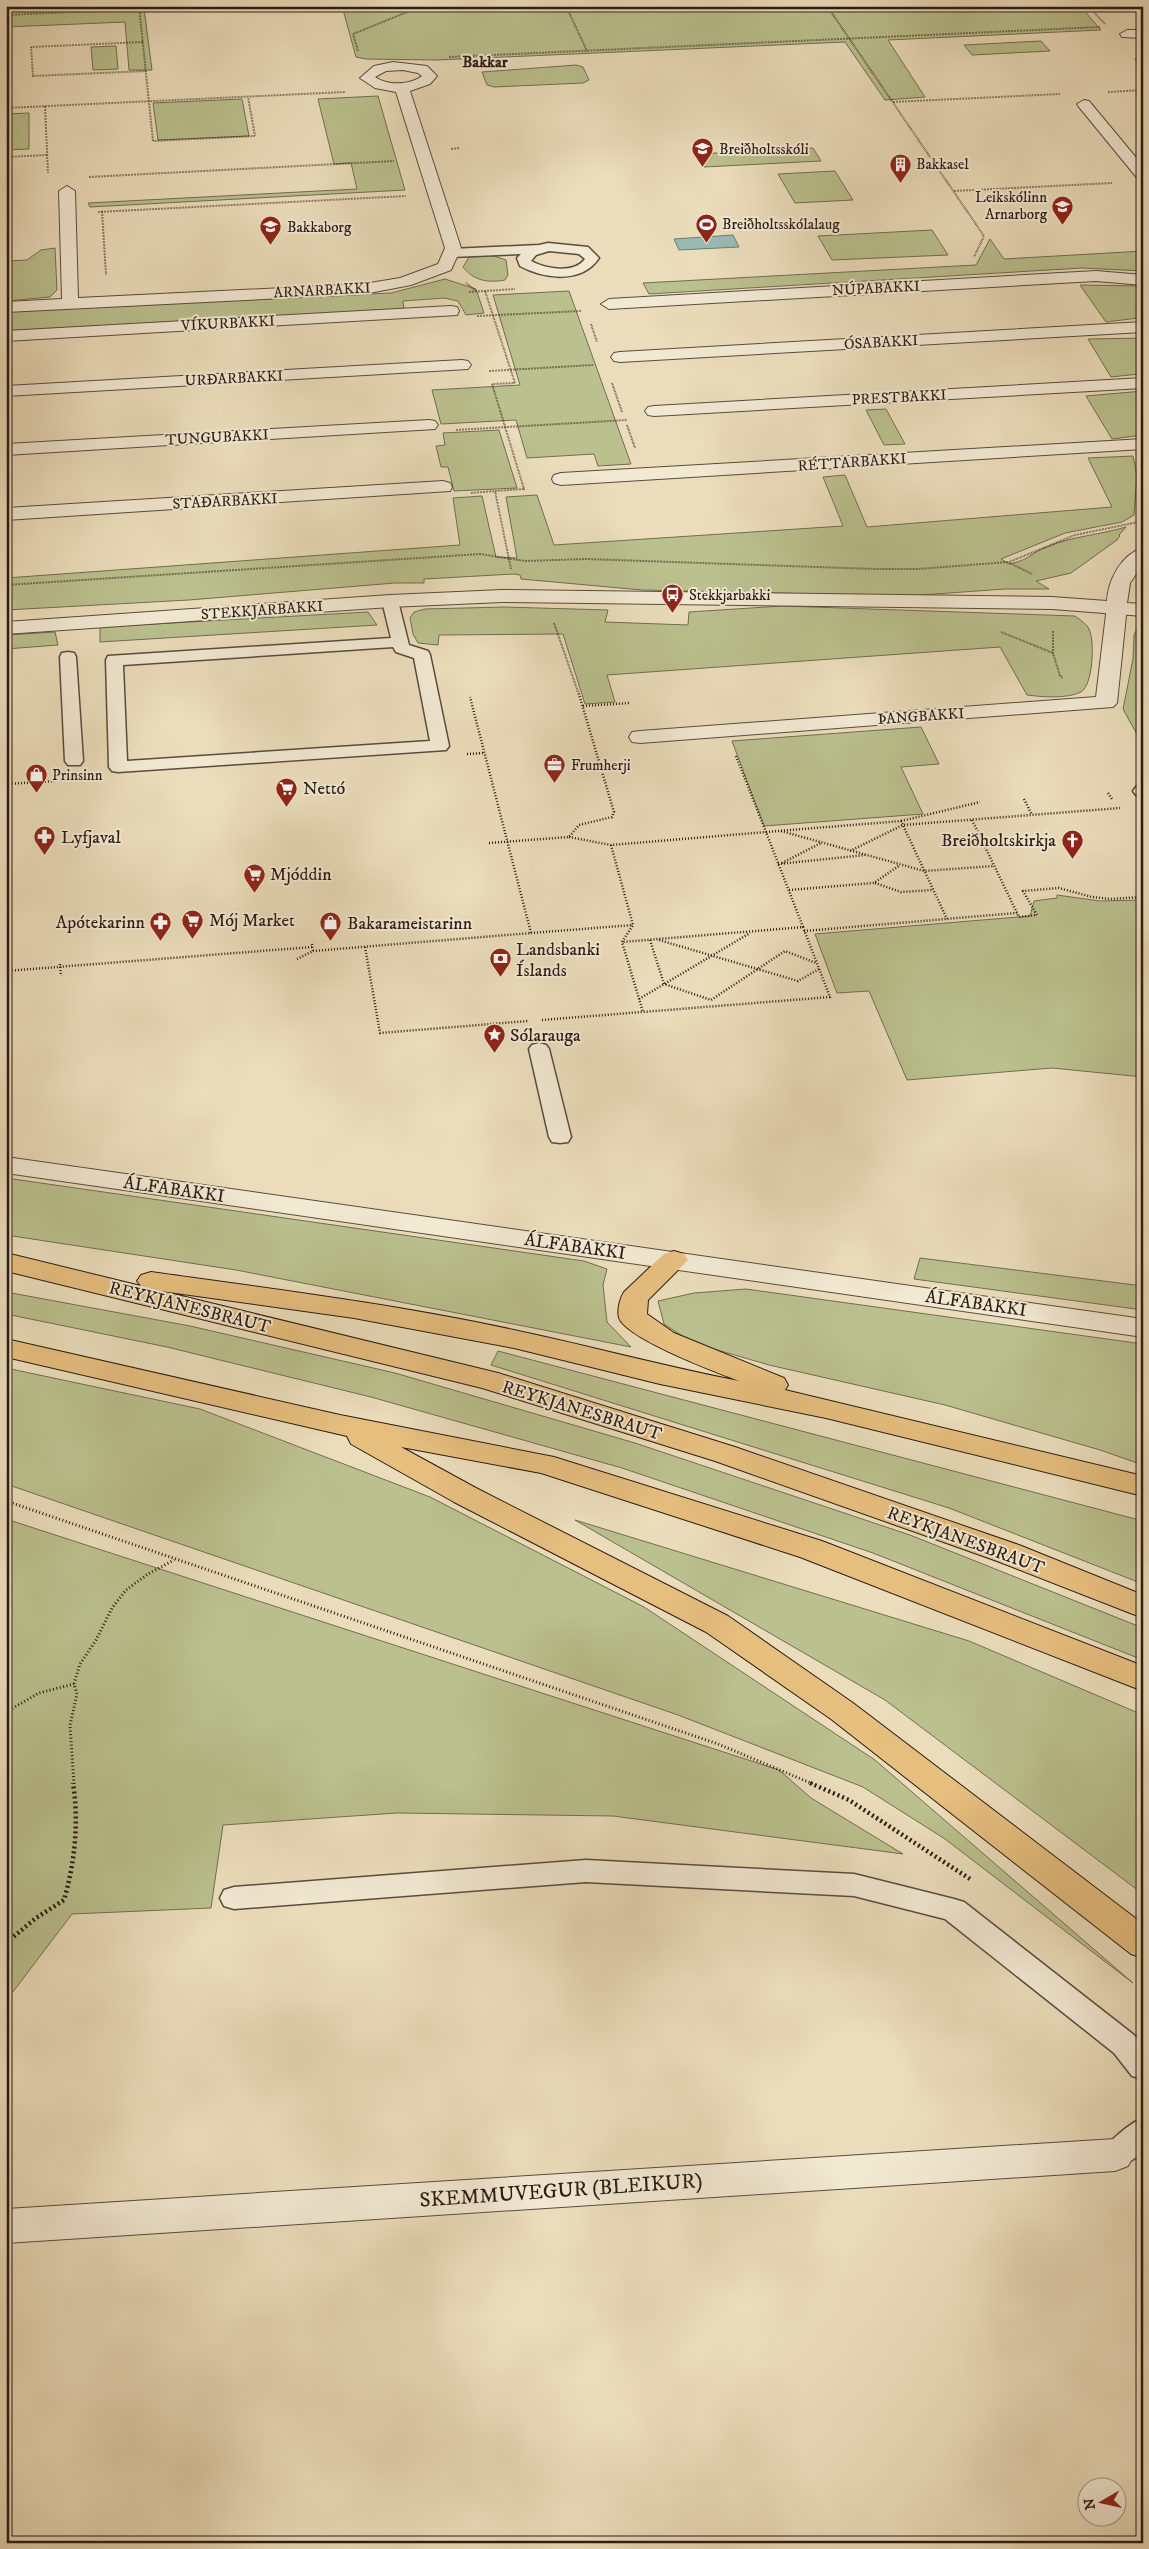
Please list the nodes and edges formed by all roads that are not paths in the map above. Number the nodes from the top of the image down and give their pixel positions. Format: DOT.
graph roads {
  1 [pos="1127,34"];
  2 [pos="1143,34"];
  3 [pos="402,88"];
  4 [pos="1084,104"];
  5 [pos="1143,176"];
  6 [pos="67,191"];
  7 [pos="538,249"];
  8 [pos="483,251"];
  9 [pos="451,253"];
  10 [pos="524,258"];
  11 [pos="1143,280"];
  12 [pos="70,304"];
  13 [pos="609,304"];
  14 [pos="6,307"];
  15 [pos="451,311"];
  16 [pos="1143,327"];
  17 [pos="6,336"];
  18 [pos="620,357"];
  19 [pos="462,365"];
  20 [pos="1143,383"];
  21 [pos="6,391"];
  22 [pos="654,411"];
  23 [pos="429,425"];
  24 [pos="1143,444"];
  25 [pos="6,450"];
  26 [pos="561,479"];
  27 [pos="443,487"];
  28 [pos="6,514"];
  29 [pos="1143,554"];
  30 [pos="390,600"];
  31 [pos="1143,604"];
  32 [pos="1117,606"];
  33 [pos="1143,610"];
  34 [pos="6,628"];
  35 [pos="400,642"];
  36 [pos="68,657"];
  37 [pos="640,737"];
  38 [pos="74,761"];
  39 [pos="539,1049"];
  40 [pos="560,1138"];
  41 [pos="6,1165"];
  42 [pos="674,1260"];
  43 [pos="9,1262"];
  44 [pos="1143,1328"];
  45 [pos="6,1348"];
  46 [pos="826,1408"];
  47 [pos="340,1425"];
  48 [pos="1143,1486"];
  49 [pos="1143,1607"];
  50 [pos="1143,1680"];
  51 [pos="234,1898"];
  52 [pos="1143,1944"];
  53 [pos="1143,2067"];
  54 [pos="1143,2131"];
  55 [pos="1115,2155"];
  56 [pos="6,2226"];
  1 -- 2 [label="street"];
  3 -- 9 [label="street"];
  4 -- 5 [label="street"];
  6 -- 12 [label="street"];
  7 -- 8 [label="lane"];
  7 -- 10 [label="lane"];
  7 -- 10 [label="lane"];
  8 -- 9 [label="lane"];
  8 -- 10 [label="lane"];
  9 -- 12 [label="street, ARNARBAKKI"];
  11 -- 13 [label="street, NÚPABAKKI"];
  12 -- 14 [label="street, ARNARBAKKI"];
  15 -- 17 [label="street, VÍKURBAKKI"];
  16 -- 18 [label="street, ÓSABAKKI"];
  19 -- 21 [label="street, URÐARBAKKI"];
  20 -- 22 [label="street, PRESTBAKKI"];
  23 -- 25 [label="street, TUNGUBAKKI"];
  24 -- 26 [label="street, RÉTTARBAKKI"];
  27 -- 28 [label="street, STAÐARBAKKI"];
  29 -- 32 [label="street"];
  30 -- 32 [label="street, STEKKJARBAKKI"];
  30 -- 34 [label="street, STEKKJARBAKKI"];
  30 -- 35 [label="lane"];
  31 -- 32 [label="street, STEKKJARBAKKI"];
  32 -- 33 [label="street, STEKKJARBAKKI"];
  32 -- 37 [label="street, ÞANGBAKKI"];
  35 -- 35 [label="lane"];
  36 -- 38 [label="lane"];
  39 -- 40 [label="lane"];
  41 -- 42 [label="street, ÁLFABAKKI"];
  42 -- 44 [label="street, ÁLFABAKKI"];
  42 -- 46 [label="highway"];
  43 -- 46 [label="highway"];
  43 -- 49 [label="highway, REYKJANESBRAUT"];
  45 -- 47 [label="highway"];
  46 -- 48 [label="highway"];
  47 -- 50 [label="highway"];
  47 -- 52 [label="highway"];
  51 -- 53 [label="lane"];
  54 -- 55 [label="lane"];
  55 -- 56 [label="street, SKEMMUVEGUR (BLEIKUR)"];
}
